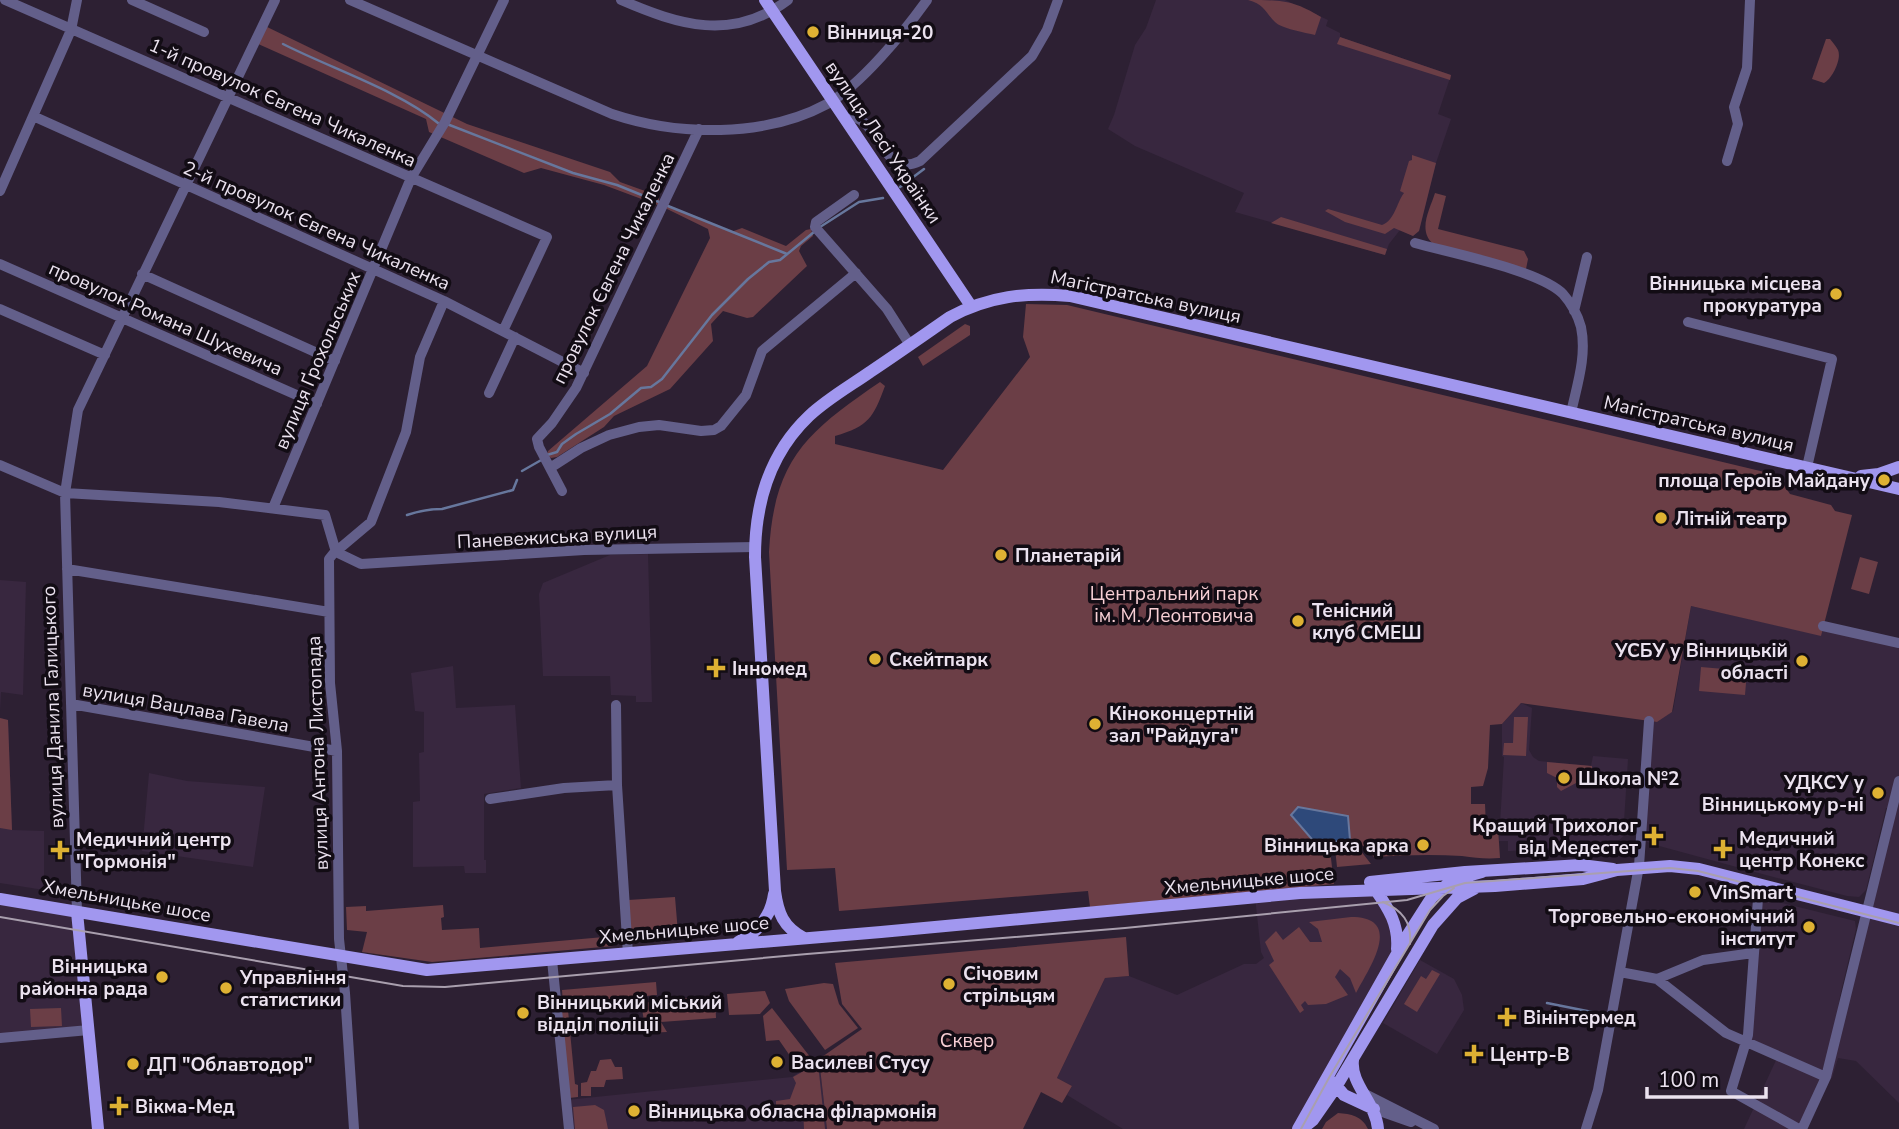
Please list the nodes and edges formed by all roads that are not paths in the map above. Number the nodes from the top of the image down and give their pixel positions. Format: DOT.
graph roads {
  1 [pos="5,0"];
  2 [pos="76,0"];
  3 [pos="132,0"];
  4 [pos="275,0"];
  5 [pos="350,0"];
  6 [pos="504,0"];
  7 [pos="621,0"];
  8 [pos="788,0"];
  9 [pos="927,0"];
  10 [pos="1058,0"];
  11 [pos="1751,0"];
  12 [pos="768,6"];
  13 [pos="71,30"];
  14 [pos="204,32"];
  15 [pos="479,56"];
  16 [pos="230,97"];
  17 [pos="833,100"];
  18 [pos="33,116"];
  19 [pos="847,122"];
  20 [pos="699,129"];
  21 [pos="1727,161"];
  22 [pos="411,178"];
  23 [pos="185,185"];
  24 [pos="0,191"];
  25 [pos="854,195"];
  26 [pos="1415,243"];
  27 [pos="1587,257"];
  28 [pos="0,264"];
  29 [pos="374,270"];
  30 [pos="856,273"];
  31 [pos="142,274"];
  32 [pos="444,301"];
  33 [pos="971,306"];
  34 [pos="0,309"];
  35 [pos="1574,311"];
  36 [pos="123,317"];
  37 [pos="1688,323"];
  38 [pos="503,331"];
  39 [pos="515,337"];
  40 [pos="910,345"];
  41 [pos="105,355"];
  42 [pos="335,361"];
  43 [pos="584,373"];
  44 [pos="489,393"];
  45 [pos="317,404"];
  46 [pos="1571,413"];
  47 [pos="0,465"];
  48 [pos="1807,467"];
  49 [pos="1899,467"];
  50 [pos="550,468"];
  51 [pos="1850,477"];
  52 [pos="1899,489"];
  53 [pos="562,491"];
  54 [pos="65,493"];
  55 [pos="273,508"];
  56 [pos="755,547"];
  57 [pos="336,552"];
  58 [pos="67,569"];
  59 [pos="329,612"];
  60 [pos="1823,626"];
  61 [pos="1899,643"];
  62 [pos="71,704"];
  63 [pos="616,705"];
  64 [pos="1649,721"];
  65 [pos="337,751"];
  66 [pos="1899,781"];
  67 [pos="617,785"];
  68 [pos="490,799"];
  69 [pos="1639,868"];
  70 [pos="1617,870"];
  71 [pos="1482,872"];
  72 [pos="1420,877"];
  73 [pos="1759,884"];
  74 [pos="1495,886"];
  75 [pos="1375,889"];
  76 [pos="1438,890"];
  77 [pos="775,891"];
  78 [pos="1300,893"];
  79 [pos="0,899"];
  80 [pos="77,912"];
  81 [pos="1866,912"];
  82 [pos="1899,920"];
  83 [pos="1433,925"];
  84 [pos="805,939"];
  85 [pos="732,945"];
  86 [pos="1753,953"];
  87 [pos="628,954"];
  88 [pos="1396,954"];
  89 [pos="341,956"];
  90 [pos="552,960"];
  91 [pos="1620,972"];
  92 [pos="1657,979"];
  93 [pos="89,1030"];
  94 [pos="0,1038"];
  95 [pos="1746,1042"];
  96 [pos="1353,1060"];
  97 [pos="1329,1072"];
  98 [pos="1826,1077"];
  99 [pos="1340,1091"];
  100 [pos="1366,1094"];
  101 [pos="1322,1096"];
  102 [pos="1374,1109"];
  103 [pos="1417,1122"];
  104 [pos="98,1129"];
  105 [pos="354,1129"];
  106 [pos="569,1129"];
  107 [pos="1300,1129"];
  108 [pos="1378,1129"];
  109 [pos="1401,1129"];
  110 [pos="1434,1129"];
  111 [pos="1586,1129"];
  112 [pos="1801,1129"];
  1 -- 13 [label="street, 1-й провулок Євгена Чикаленка"];
  2 -- 13 [label="street"];
  3 -- 14 [label="street"];
  4 -- 16 [label="street, вулиця Данила Галицького"];
  5 -- 15 [label="street"];
  6 -- 15 [label="street, вулиця Ґрохольських"];
  7 -- 12 [label="street"];
  8 -- 12 [label="street"];
  9 -- 17 [label="street"];
  10 -- 19 [label="street"];
  11 -- 21 [label="street"];
  12 -- 17 [label="main road, вулиця Лесі Українки"];
  13 -- 16 [label="street, 1-й провулок Євгена Чикаленка"];
  13 -- 18 [label="street"];
  15 -- 20 [label="street"];
  15 -- 22 [label="street, вулиця Ґрохольських"];
  16 -- 22 [label="street, 1-й провулок Євгена Чикаленка"];
  16 -- 23 [label="street, вулиця Данила Галицького"];
  17 -- 19 [label="main road, вулиця Лесі Українки"];
  17 -- 20 [label="street"];
  18 -- 23 [label="street, 2-й провулок Євгена Чикаленка"];
  18 -- 24 [label="street"];
  19 -- 33 [label="main road, вулиця Лесі Українки"];
  20 -- 43 [label="street, провулок Євгена Чикаленка"];
  22 -- 29 [label="street, вулиця Ґрохольських"];
  22 -- 38 [label="street, 1-й провулок Євгена Чикаленка"];
  23 -- 29 [label="street, 2-й провулок Євгена Чикаленка"];
  23 -- 31 [label="street, вулиця Данила Галицького"];
  25 -- 30 [label="street"];
  26 -- 35 [label="street"];
  27 -- 35 [label="street"];
  28 -- 36 [label="street, провулок Романа Шухевича"];
  29 -- 32 [label="street, 2-й провулок Євгена Чикаленка"];
  29 -- 42 [label="street, вулиця Ґрохольських"];
  30 -- 40 [label="street"];
  30 -- 50 [label="street"];
  31 -- 36 [label="street, вулиця Данила Галицького"];
  31 -- 42 [label="street"];
  32 -- 38 [label="street, 2-й провулок Євгена Чикаленка"];
  32 -- 57 [label="street"];
  33 -- 40 [label="main road, Магістратська вулиця"];
  33 -- 46 [label="main road, Магістратська вулиця"];
  34 -- 41 [label="street"];
  35 -- 46 [label="street"];
  36 -- 41 [label="street, вулиця Данила Галицького"];
  36 -- 45 [label="street, провулок Романа Шухевича"];
  37 -- 48 [label="street"];
  38 -- 39 [label="street, 2-й провулок Євгена Чикаленка"];
  39 -- 43 [label="street, 2-й провулок Євгена Чикаленка"];
  39 -- 44 [label="street"];
  40 -- 56 [label="main road, Магістратська вулиця"];
  41 -- 54 [label="street, вулиця Данила Галицького"];
  42 -- 45 [label="street, вулиця Ґрохольських"];
  43 -- 50 [label="street, провулок Євгена Чикаленка"];
  45 -- 55 [label="street, вулиця Ґрохольських"];
  46 -- 48 [label="main road, Магістратська вулиця"];
  47 -- 54 [label="street"];
  48 -- 51 [label="main road, Магістратська вулиця"];
  49 -- 51 [label="main road"];
  50 -- 53 [label="street, провулок Євгена Чикаленка"];
  51 -- 52 [label="main road, Магістратська вулиця"];
  54 -- 55 [label="street"];
  54 -- 58 [label="street, вулиця Данила Галицького"];
  55 -- 57 [label="street"];
  56 -- 57 [label="street, Паневежиська вулиця"];
  56 -- 77 [label="main road, Магістратська вулиця"];
  57 -- 59 [label="street, вулиця Антона Листопада"];
  58 -- 59 [label="street"];
  58 -- 62 [label="street, вулиця Данила Галицького"];
  59 -- 65 [label="street, вулиця Антона Листопада"];
  60 -- 61 [label="street"];
  62 -- 65 [label="street, вулиця Вацлава Гавела"];
  62 -- 80 [label="street, вулиця Данила Галицького"];
  63 -- 67 [label="street"];
  64 -- 69 [label="street"];
  65 -- 89 [label="street, вулиця Антона Листопада"];
  66 -- 81 [label="street"];
  67 -- 68 [label="street"];
  67 -- 87 [label="street"];
  69 -- 70 [label="main road"];
  69 -- 73 [label="main road"];
  69 -- 91 [label="street"];
  70 -- 71 [label="main road"];
  70 -- 74 [label="main road"];
  71 -- 72 [label="main road"];
  71 -- 76 [label="main road"];
  72 -- 76 [label="main road"];
  72 -- 78 [label="main road"];
  73 -- 81 [label="main road"];
  73 -- 86 [label="street"];
  74 -- 76 [label="main road, Хмельницьке шосе"];
  74 -- 83 [label="main road"];
  75 -- 76 [label="main road, Хмельницьке шосе"];
  75 -- 78 [label="main road, Хмельницьке шосе"];
  75 -- 88 [label="main road"];
  76 -- 83 [label="main road"];
  76 -- 88 [label="main road"];
  77 -- 84 [label="main road"];
  77 -- 85 [label="main road"];
  78 -- 84 [label="main road, Хмельницьке шосе"];
  79 -- 80 [label="main road, Хмельницьке шосе"];
  80 -- 89 [label="main road, Хмельницьке шосе"];
  80 -- 93 [label="main road, вулиця Данила Галицького"];
  81 -- 82 [label="main road"];
  81 -- 98 [label="street"];
  83 -- 96 [label="main road"];
  84 -- 85 [label="main road, Хмельницьке шосе"];
  85 -- 87 [label="main road, Хмельницьке шосе"];
  86 -- 92 [label="street"];
  86 -- 95 [label="street"];
  87 -- 90 [label="main road, Хмельницьке шосе"];
  88 -- 97 [label="main road"];
  89 -- 90 [label="main road, Хмельницьке шосе"];
  89 -- 105 [label="street, вулиця Антона Листопада"];
  90 -- 106 [label="street"];
  91 -- 92 [label="street"];
  91 -- 111 [label="street"];
  92 -- 95 [label="street"];
  93 -- 94 [label="street"];
  93 -- 104 [label="main road, вулиця Данила Галицького"];
  95 -- 98 [label="street"];
  95 -- 112 [label="street"];
  96 -- 99 [label="main road"];
  96 -- 100 [label="main road"];
  97 -- 99 [label="main road"];
  97 -- 101 [label="main road"];
  98 -- 112 [label="street"];
  99 -- 100 [label="main road"];
  99 -- 101 [label="main road"];
  99 -- 102 [label="main road"];
  100 -- 102 [label="main road"];
  100 -- 103 [label="street"];
  101 -- 107 [label="main road"];
  102 -- 103 [label="street"];
  102 -- 108 [label="main road"];
  103 -- 109 [label="street"];
  103 -- 110 [label="street"];
}
